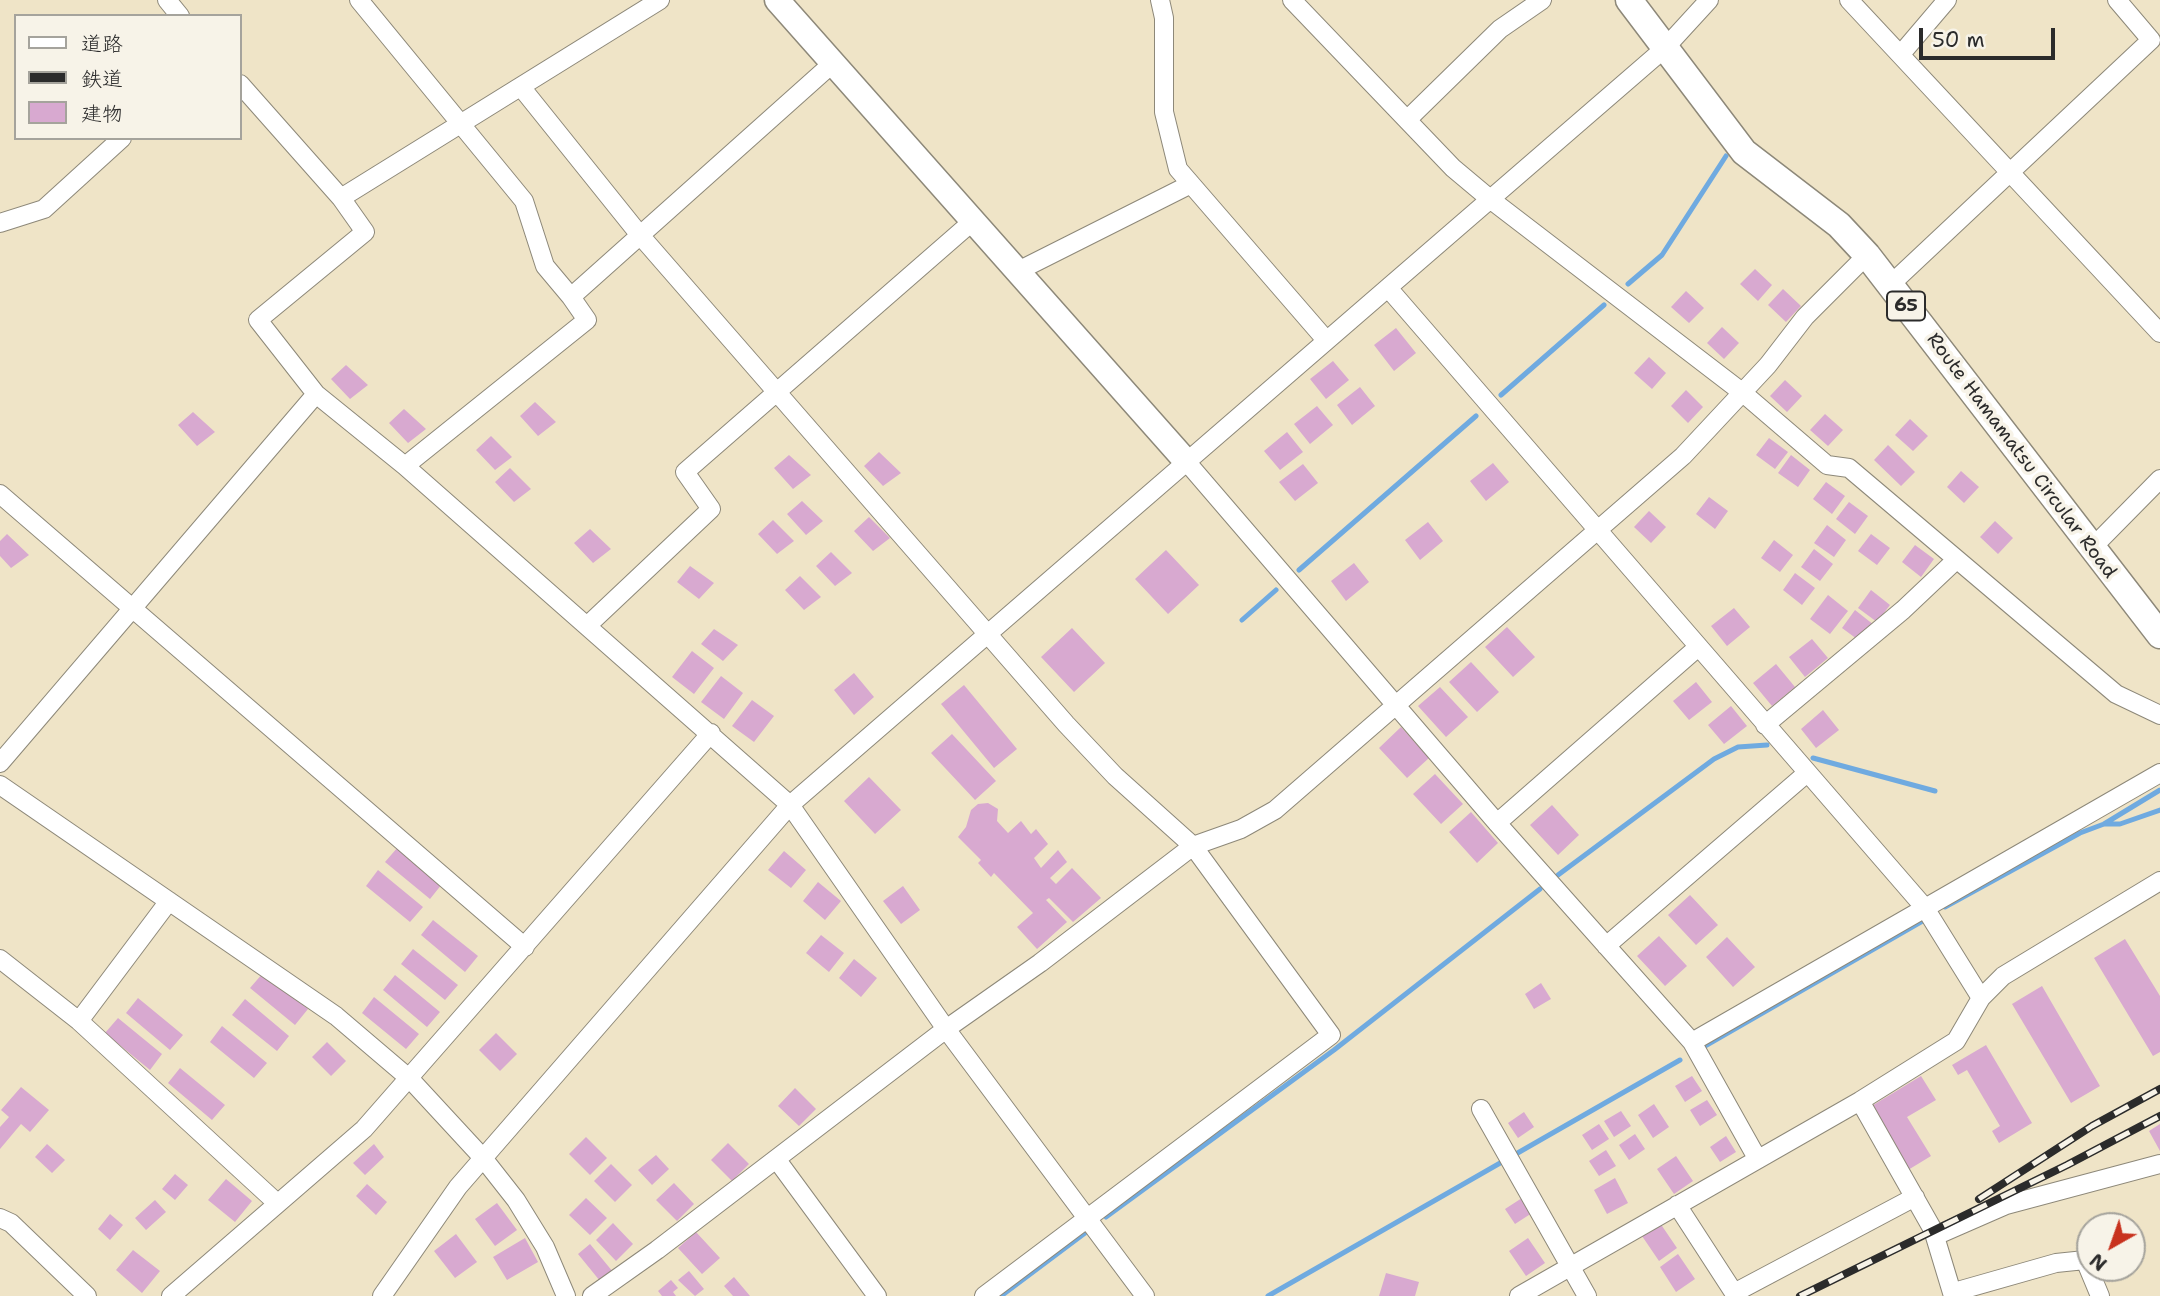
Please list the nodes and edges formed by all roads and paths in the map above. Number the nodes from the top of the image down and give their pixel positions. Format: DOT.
graph roads {
  1 [pos="167,0"];
  2 [pos="359,0"];
  3 [pos="660,0"];
  4 [pos="777,0"];
  5 [pos="1160,0"];
  6 [pos="1292,0"];
  7 [pos="1542,0"];
  8 [pos="1629,0"];
  9 [pos="1710,0"];
  10 [pos="1849,0"];
  11 [pos="1947,0"];
  12 [pos="2117,0"];
  13 [pos="178,14"];
  14 [pos="2156,44"];
  15 [pos="1665,48"];
  16 [pos="1901,54"];
  17 [pos="833,63"];
  18 [pos="242,86"];
  19 [pos="521,87"];
  20 [pos="1409,118"];
  21 [pos="458,124"];
  22 [pos="120,140"];
  23 [pos="2010,173"];
  24 [pos="1189,185"];
  25 [pos="341,198"];
  26 [pos="1490,199"];
  27 [pos="973,221"];
  28 [pos="0,223"];
  29 [pos="639,234"];
  30 [pos="1867,255"];
  31 [pos="1018,271"];
  32 [pos="1890,285"];
  33 [pos="1388,289"];
  34 [pos="571,297"];
  35 [pos="2160,333"];
  36 [pos="1326,340"];
  37 [pos="778,393"];
  38 [pos="1743,393"];
  39 [pos="317,394"];
  40 [pos="1185,460"];
  41 [pos="405,466"];
  42 [pos="2160,480"];
  43 [pos="0,494"];
  44 [pos="1597,532"];
  45 [pos="2091,549"];
  46 [pos="1956,560"];
  47 [pos="135,610"];
  48 [pos="588,625"];
  49 [pos="989,635"];
  50 [pos="2160,635"];
  51 [pos="1697,648"];
  52 [pos="1397,705"];
  53 [pos="2160,715"];
  54 [pos="1765,725"];
  55 [pos="712,733"];
  56 [pos="0,764"];
  57 [pos="1807,773"];
  58 [pos="2160,773"];
  59 [pos="0,785"];
  60 [pos="790,805"];
  61 [pos="1497,822"];
  62 [pos="1193,846"];
  63 [pos="2160,881"];
  64 [pos="169,901"];
  65 [pos="1925,908"];
  66 [pos="1606,946"];
  67 [pos="525,947"];
  68 [pos="1,966"];
  69 [pos="1981,998"];
  70 [pos="79,1021"];
  71 [pos="946,1029"];
  72 [pos="1692,1042"];
  73 [pos="410,1079"];
  74 [pos="1860,1101"];
  75 [pos="1481,1109"];
  76 [pos="483,1158"];
  77 [pos="1757,1158"];
  78 [pos="777,1160"];
  79 [pos="2160,1164"];
  80 [pos="1915,1197"];
  81 [pos="277,1203"];
  82 [pos="1677,1205"];
  83 [pos="0,1218"];
  84 [pos="1087,1220"];
  85 [pos="1935,1236"];
  86 [pos="1569,1266"];
  87 [pos="1954,1294"];
  88 [pos="1735,1295"];
  89 [pos="87,1296"];
  90 [pos="171,1296"];
  91 [pos="382,1296"];
  92 [pos="566,1296"];
  93 [pos="592,1296"];
  94 [pos="877,1296"];
  95 [pos="984,1296"];
  96 [pos="1145,1296"];
  97 [pos="1519,1296"];
  98 [pos="1587,1296"];
  99 [pos="2100,1296"];
  1 -- 13 [label="street"];
  2 -- 21 [label="street"];
  3 -- 19 [label="street"];
  4 -- 17 [label="street"];
  5 -- 24 [label="street"];
  6 -- 20 [label="street"];
  7 -- 20 [label="street"];
  8 -- 15 [label="main road, Route Hamamatsu Circular Road / 65"];
  9 -- 15 [label="street"];
  10 -- 16 [label="street"];
  11 -- 16 [label="street"];
  12 -- 14 [label="street"];
  14 -- 23 [label="street"];
  15 -- 26 [label="street"];
  15 -- 30 [label="main road, Route Hamamatsu Circular Road / 65"];
  16 -- 23 [label="street"];
  17 -- 27 [label="street"];
  17 -- 29 [label="street"];
  18 -- 25 [label="street"];
  19 -- 21 [label="street"];
  19 -- 29 [label="street"];
  20 -- 26 [label="street"];
  21 -- 25 [label="street"];
  21 -- 34 [label="street"];
  22 -- 28 [label="street"];
  23 -- 32 [label="street"];
  23 -- 35 [label="street"];
  24 -- 31 [label="street"];
  24 -- 36 [label="street"];
  25 -- 39 [label="street"];
  26 -- 33 [label="street"];
  26 -- 38 [label="street"];
  27 -- 31 [label="street"];
  27 -- 37 [label="street"];
  29 -- 34 [label="street"];
  29 -- 37 [label="street"];
  30 -- 32 [label="main road, Route Hamamatsu Circular Road / 65"];
  30 -- 38 [label="street"];
  31 -- 40 [label="street"];
  32 -- 45 [label="main road, Route Hamamatsu Circular Road / 65"];
  33 -- 36 [label="street"];
  33 -- 44 [label="street"];
  34 -- 41 [label="street"];
  36 -- 40 [label="street"];
  37 -- 48 [label="street"];
  37 -- 49 [label="street"];
  38 -- 44 [label="street"];
  38 -- 46 [label="street"];
  39 -- 41 [label="street"];
  39 -- 47 [label="street"];
  40 -- 49 [label="street"];
  40 -- 52 [label="street"];
  41 -- 48 [label="street"];
  42 -- 45 [label="street"];
  43 -- 47 [label="street"];
  44 -- 51 [label="street"];
  44 -- 52 [label="street"];
  45 -- 50 [label="main road, Route Hamamatsu Circular Road / 65"];
  46 -- 53 [label="street"];
  46 -- 54 [label="street"];
  47 -- 56 [label="street"];
  47 -- 67 [label="street"];
  48 -- 55 [label="street"];
  49 -- 60 [label="street"];
  49 -- 62 [label="street"];
  51 -- 54 [label="street"];
  51 -- 61 [label="street"];
  52 -- 61 [label="street"];
  52 -- 62 [label="street"];
  54 -- 57 [label="street"];
  55 -- 60 [label="street"];
  55 -- 67 [label="street"];
  57 -- 65 [label="street"];
  57 -- 66 [label="street"];
  58 -- 65 [label="street"];
  59 -- 64 [label="street"];
  60 -- 71 [label="street"];
  60 -- 76 [label="street"];
  61 -- 66 [label="street"];
  62 -- 71 [label="street"];
  62 -- 84 [label="street"];
  63 -- 69 [label="street"];
  64 -- 70 [label="street"];
  64 -- 73 [label="street"];
  65 -- 69 [label="street"];
  65 -- 72 [label="street"];
  66 -- 72 [label="street"];
  67 -- 73 [label="street"];
  68 -- 70 [label="street"];
  69 -- 74 [label="street"];
  70 -- 81 [label="street"];
  71 -- 78 [label="street"];
  71 -- 84 [label="street"];
  72 -- 77 [label="street"];
  73 -- 76 [label="street"];
  73 -- 81 [label="street"];
  74 -- 77 [label="street"];
  74 -- 80 [label="street"];
  75 -- 86 [label="street"];
  76 -- 91 [label="street"];
  76 -- 92 [label="street"];
  77 -- 82 [label="street"];
  78 -- 93 [label="street"];
  78 -- 94 [label="street"];
  79 -- 85 [label="street"];
  80 -- 85 [label="street"];
  80 -- 88 [label="street"];
  81 -- 90 [label="street"];
  82 -- 86 [label="street"];
  82 -- 88 [label="street"];
  83 -- 89 [label="street"];
  84 -- 95 [label="street"];
  84 -- 96 [label="street"];
  85 -- 87 [label="street"];
  86 -- 97 [label="street"];
  86 -- 98 [label="street"];
  87 -- 99 [label="street"];
}
